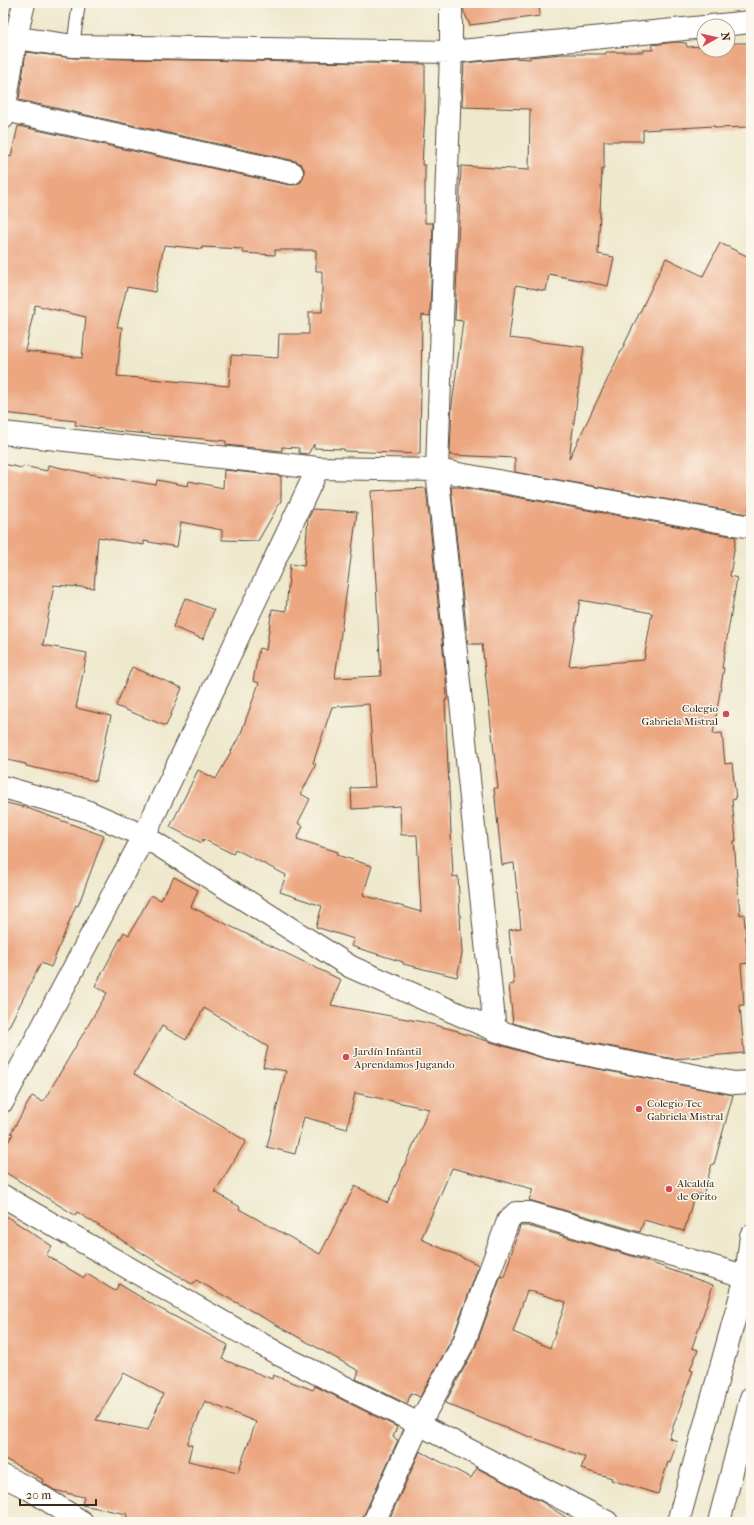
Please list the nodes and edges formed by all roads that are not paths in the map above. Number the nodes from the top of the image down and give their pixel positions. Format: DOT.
graph roads {
  1 [pos="24,3"];
  2 [pos="79,3"];
  3 [pos="451,3"];
  4 [pos="751,22"];
  5 [pos="736,24"];
  6 [pos="696,28"];
  7 [pos="9,37"];
  8 [pos="73,46"];
  9 [pos="451,52"];
  10 [pos="4,114"];
  11 [pos="292,172"];
  12 [pos="3,433"];
  13 [pos="318,468"];
  14 [pos="437,470"];
  15 [pos="751,527"];
  16 [pos="3,787"];
  17 [pos="144,836"];
  18 [pos="495,1030"];
  19 [pos="751,1082"];
  20 [pos="3,1101"];
  21 [pos="3,1196"];
  22 [pos="751,1236"];
  23 [pos="748,1278"];
  24 [pos="751,1398"];
  25 [pos="419,1424"];
  26 [pos="3,1476"];
  27 [pos="82,1522"];
  28 [pos="374,1522"];
  29 [pos="607,1522"];
  30 [pos="678,1522"];
  31 [pos="719,1522"];
  1 -- 7 [label="street"];
  2 -- 8 [label="lane"];
  3 -- 9 [label="street"];
  4 -- 5 [label="street"];
  6 -- 9 [label="street"];
  7 -- 8 [label="street"];
  7 -- 10 [label="street"];
  8 -- 9 [label="street"];
  9 -- 14 [label="street"];
  10 -- 11 [label="street"];
  12 -- 13 [label="street"];
  13 -- 14 [label="street"];
  13 -- 17 [label="street"];
  14 -- 15 [label="street"];
  14 -- 18 [label="street"];
  16 -- 17 [label="street"];
  17 -- 18 [label="street"];
  17 -- 20 [label="street"];
  18 -- 19 [label="street"];
  21 -- 25 [label="street"];
  22 -- 23 [label="street"];
  23 -- 25 [label="street"];
  23 -- 30 [label="street"];
  24 -- 31 [label="street"];
  25 -- 28 [label="street"];
  25 -- 29 [label="street"];
  26 -- 27 [label="street"];
}
